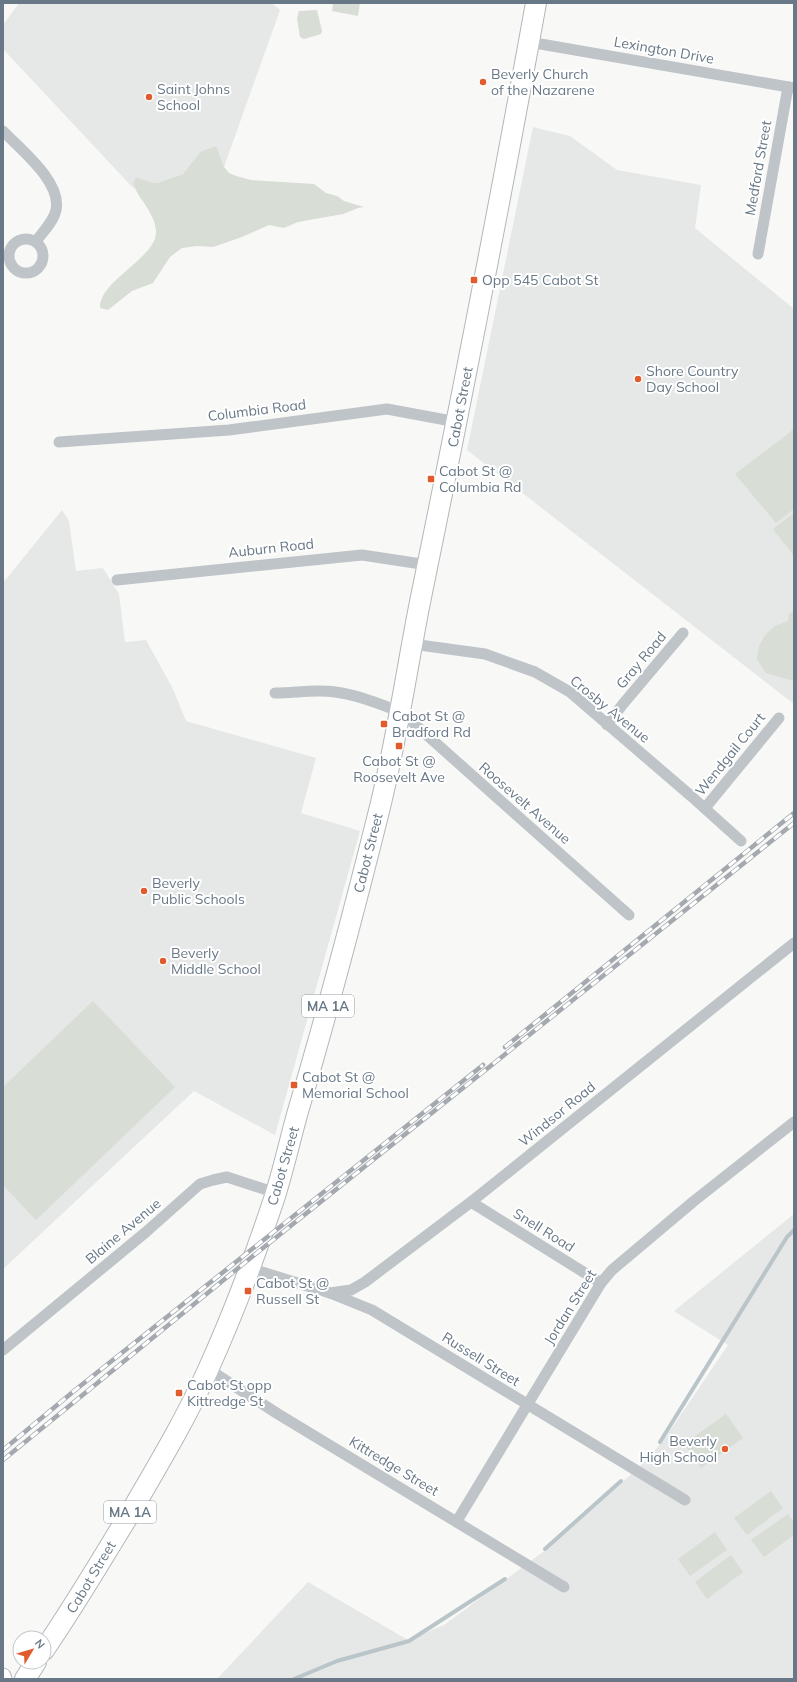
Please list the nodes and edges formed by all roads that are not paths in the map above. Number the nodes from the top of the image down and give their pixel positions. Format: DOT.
graph roads {
  1 [pos="536,3"];
  2 [pos="529,42"];
  3 [pos="791,87"];
  4 [pos="3,131"];
  5 [pos="36,241"];
  6 [pos="758,254"];
  7 [pos="457,422"];
  8 [pos="59,442"];
  9 [pos="428,565"];
  10 [pos="118,580"];
  11 [pos="683,633"];
  12 [pos="412,644"];
  13 [pos="275,694"];
  14 [pos="401,712"];
  15 [pos="779,718"];
  16 [pos="607,725"];
  17 [pos="705,808"];
  18 [pos="741,841"];
  19 [pos="629,915"];
  20 [pos="794,943"];
  21 [pos="794,1122"];
  22 [pos="276,1193"];
  23 [pos="471,1202"];
  24 [pos="249,1268"];
  25 [pos="601,1283"];
  26 [pos="330,1293"];
  27 [pos="3,1350"];
  28 [pos="208,1369"];
  29 [pos="527,1405"];
  30 [pos="685,1500"];
  31 [pos="457,1521"];
  32 [pos="564,1587"];
  33 [pos="52,1638"];
  34 [pos="31,1670"];
  35 [pos="3,1676"];
  36 [pos="4,1679"];
  37 [pos="25,1679"];
  1 -- 2 [label="highway, Cabot Street / MA 1A"];
  2 -- 3 [label="street, Lexington Drive"];
  2 -- 7 [label="highway, Cabot Street / MA 1A"];
  3 -- 6 [label="street, Medford Street"];
  4 -- 5 [label="street"];
  7 -- 8 [label="street, Columbia Road"];
  7 -- 9 [label="highway, Cabot Street / MA 1A"];
  9 -- 10 [label="street, Auburn Road"];
  9 -- 12 [label="highway, Cabot Street / MA 1A"];
  11 -- 16 [label="street, Gray Road"];
  12 -- 14 [label="highway, Cabot Street / MA 1A"];
  12 -- 16 [label="street, Crosby Avenue"];
  13 -- 14 [label="street"];
  14 -- 19 [label="street, Roosevelt Avenue"];
  14 -- 22 [label="highway, Cabot Street / MA 1A"];
  15 -- 17 [label="street, Wendgail Court"];
  16 -- 17 [label="street, Crosby Avenue"];
  17 -- 18 [label="street, Crosby Avenue"];
  20 -- 23 [label="street, Windsor Road"];
  21 -- 25 [label="street, Jordan Street"];
  22 -- 24 [label="highway, Cabot Street / MA 1A"];
  22 -- 27 [label="street, Blaine Avenue"];
  23 -- 25 [label="street, Snell Road"];
  23 -- 26 [label="street, Windsor Road"];
  24 -- 26 [label="street, Russell Street"];
  24 -- 28 [label="highway, Cabot Street / MA 1A"];
  25 -- 29 [label="street, Jordan Street"];
  26 -- 29 [label="street, Russell Street"];
  28 -- 31 [label="street, Kittredge Street"];
  28 -- 33 [label="highway, Cabot Street / MA 1A"];
  29 -- 30 [label="street, Russell Street"];
  29 -- 31 [label="street, Jordan Street"];
  31 -- 32 [label="street, Kittredge Street"];
  34 -- 37 [label="highway"];
  35 -- 36 [label="street"];
}
